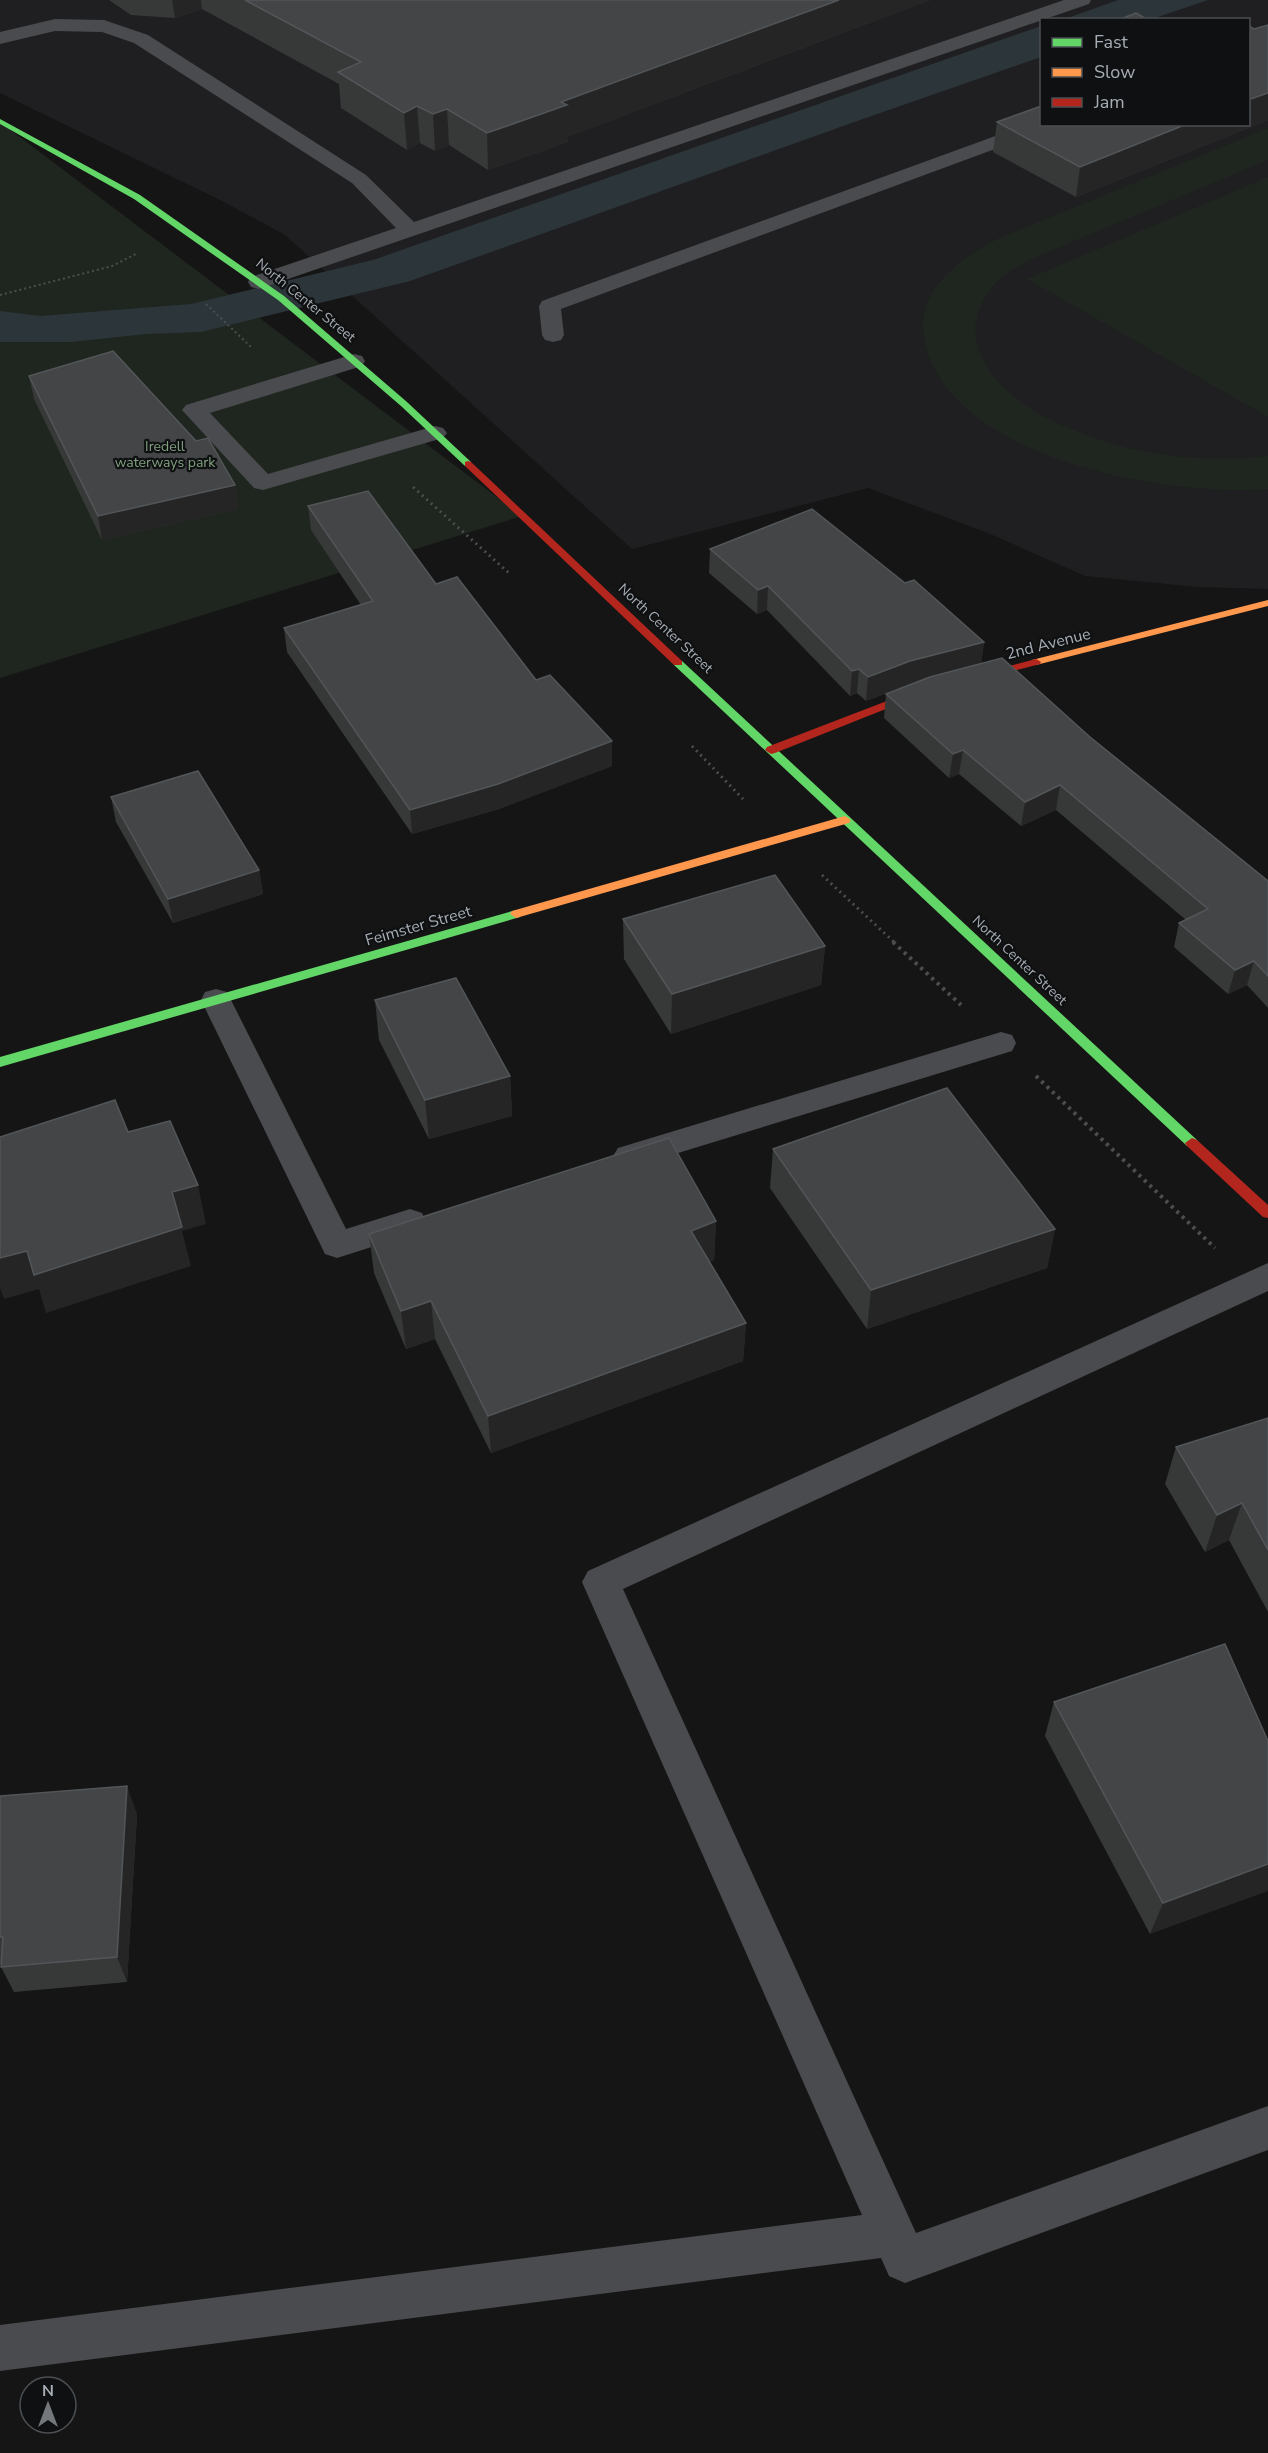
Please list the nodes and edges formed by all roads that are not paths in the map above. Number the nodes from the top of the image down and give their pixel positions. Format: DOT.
graph roads {
  1 [pos="1082,0"];
  2 [pos="0,38"];
  3 [pos="0,121"];
  4 [pos="1040,126"];
  5 [pos="410,230"];
  6 [pos="259,282"];
  7 [pos="553,335"];
  8 [pos="354,361"];
  9 [pos="435,433"];
  10 [pos="1268,603"];
  11 [pos="771,750"];
  12 [pos="845,820"];
  13 [pos="216,1000"];
  14 [pos="1000,1043"];
  15 [pos="0,1062"];
  16 [pos="600,1165"];
  17 [pos="1268,1213"];
  18 [pos="440,1214"];
  19 [pos="1259,1280"];
  20 [pos="1268,2128"];
  21 [pos="893,2234"];
  22 [pos="0,2349"];
  1 -- 5 [label="lane"];
  2 -- 5 [label="lane"];
  3 -- 6 [label="main road, North Center Street"];
  4 -- 7 [label="lane"];
  5 -- 6 [label="lane"];
  6 -- 8 [label="main road, North Center Street"];
  8 -- 9 [label="main road, North Center Street"];
  8 -- 9 [label="lane"];
  9 -- 11 [label="main road, North Center Street"];
  10 -- 11 [label="main road, 2nd Avenue"];
  11 -- 12 [label="main road, North Center Street"];
  12 -- 13 [label="main road, Feimster Street"];
  12 -- 17 [label="main road, North Center Street"];
  13 -- 15 [label="main road, Feimster Street"];
  13 -- 18 [label="lane"];
  14 -- 16 [label="lane"];
  19 -- 21 [label="lane"];
  20 -- 21 [label="lane"];
  21 -- 22 [label="lane"];
}
